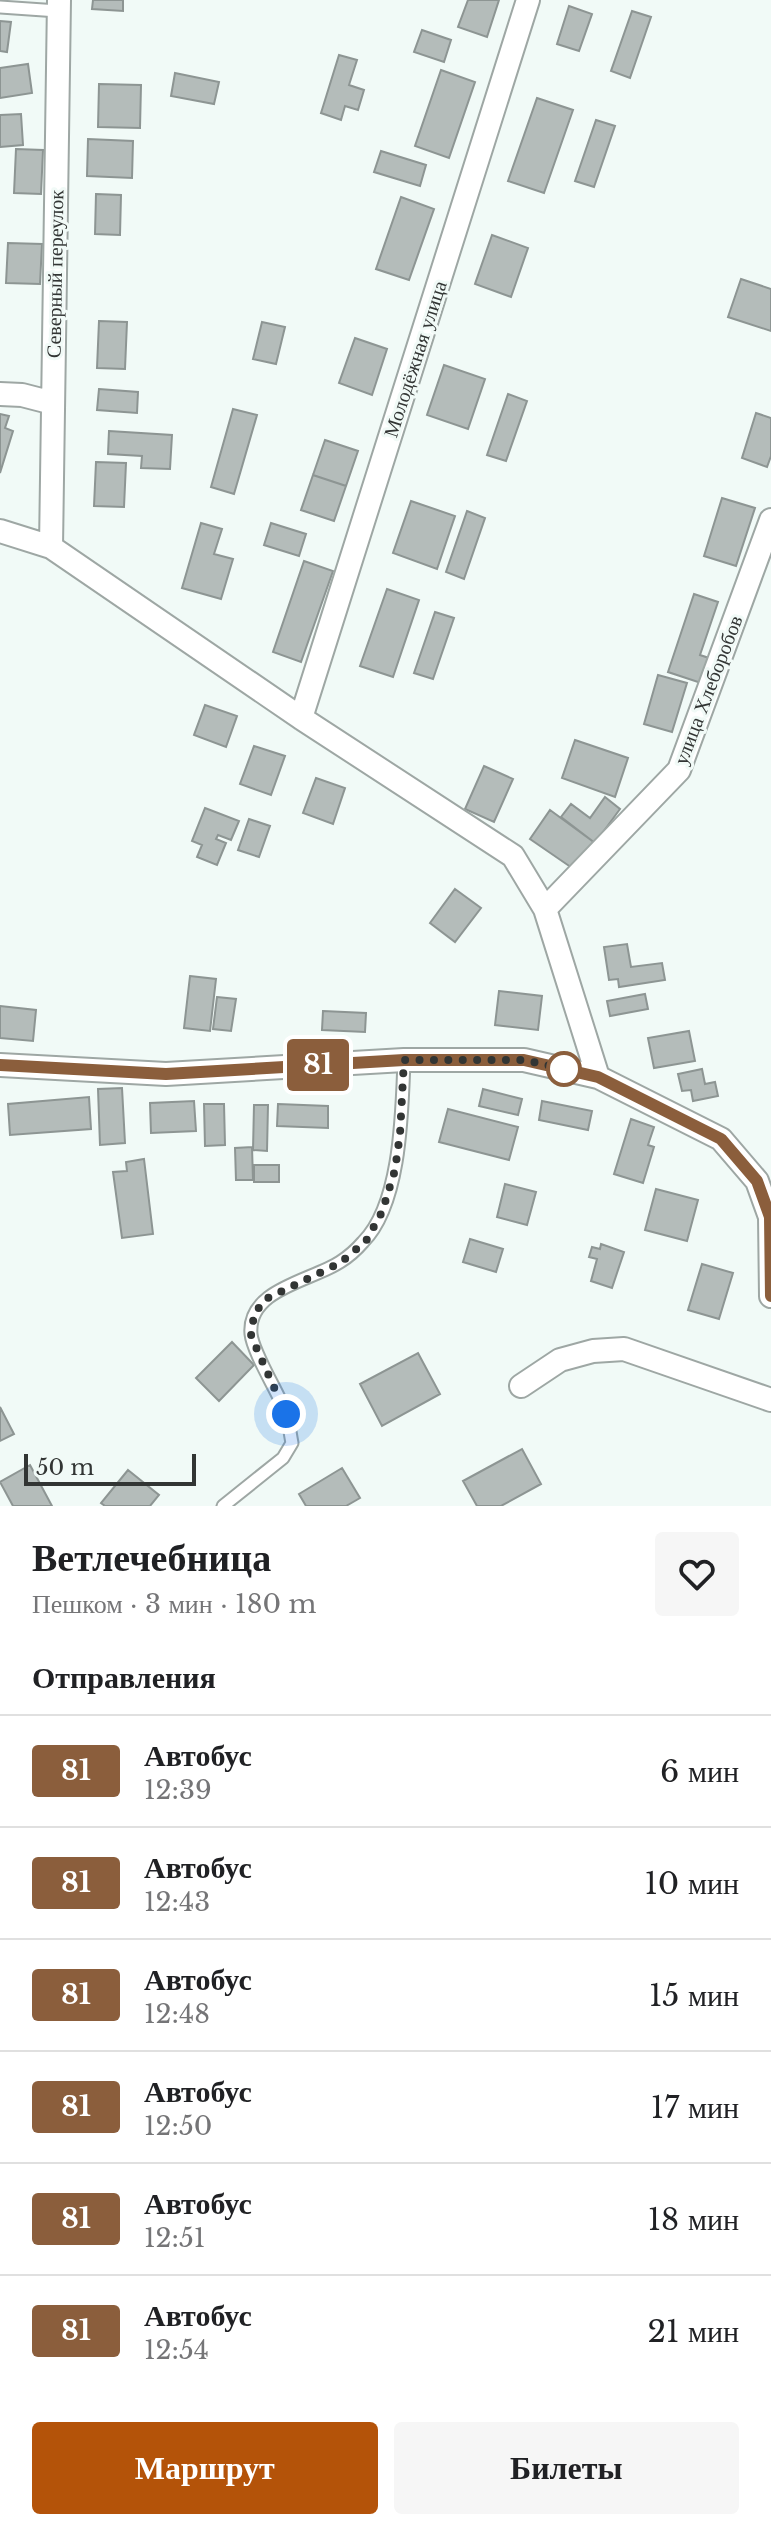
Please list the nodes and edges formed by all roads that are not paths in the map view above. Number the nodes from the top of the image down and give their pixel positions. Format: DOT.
graph roads {
  1 [pos="528,0"];
  2 [pos="59,5"];
  3 [pos="0,7"];
  4 [pos="0,394"];
  5 [pos="53,403"];
  6 [pos="771,520"];
  7 [pos="0,531"];
  8 [pos="51,547"];
  9 [pos="301,718"];
  10 [pos="545,909"];
  11 [pos="404,1060"];
  12 [pos="0,1065"];
  13 [pos="598,1077"];
  14 [pos="771,1296"];
  15 [pos="521,1386"];
  16 [pos="771,1400"];
  17 [pos="223,1506"];
  1 -- 9 [label="street, Молодёжная улица"];
  2 -- 3 [label="lane"];
  2 -- 5 [label="street, Северный переулок"];
  4 -- 5 [label="street"];
  5 -- 8 [label="street, Северный переулок"];
  6 -- 10 [label="street, улица Хлеборобов"];
  7 -- 8 [label="street"];
  8 -- 9 [label="street"];
  9 -- 10 [label="street"];
  10 -- 13 [label="street"];
  11 -- 12 [label="street"];
  11 -- 13 [label="street"];
  11 -- 17 [label="lane"];
  13 -- 14 [label="street"];
  15 -- 16 [label="street"];
}
